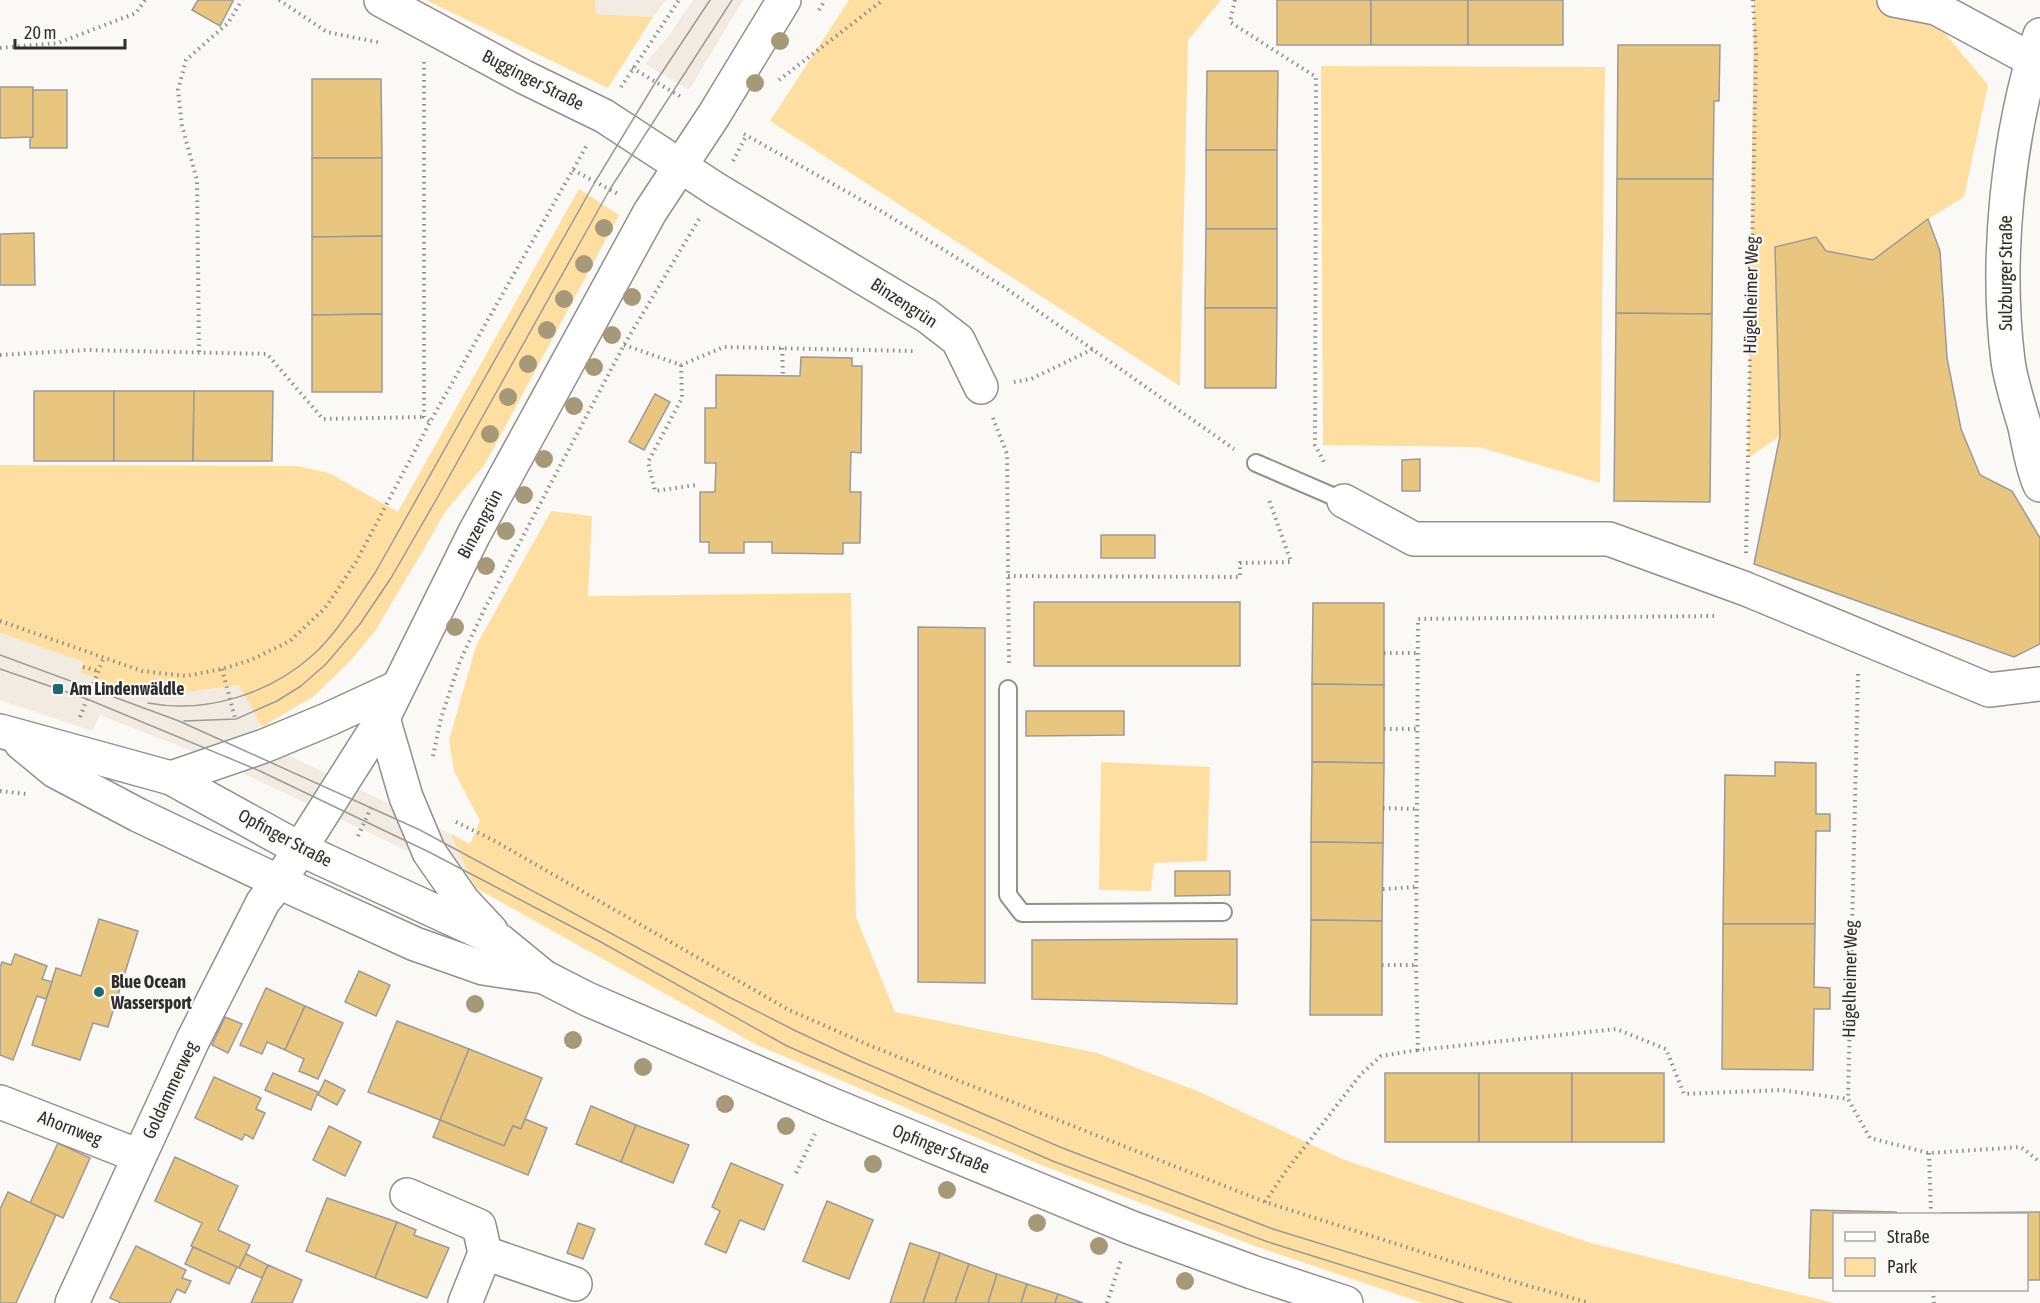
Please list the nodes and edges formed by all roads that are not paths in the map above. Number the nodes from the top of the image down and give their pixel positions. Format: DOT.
graph roads {
  1 [pos="381,0"];
  2 [pos="784,0"];
  3 [pos="1894,0"];
  4 [pos="2036,47"];
  5 [pos="680,166"];
  6 [pos="981,387"];
  7 [pos="1256,463"];
  8 [pos="2040,485"];
  9 [pos="1344,501"];
  10 [pos="2040,684"];
  11 [pos="396,688"];
  12 [pos="1008,689"];
  13 [pos="383,718"];
  14 [pos="5,733"];
  15 [pos="171,778"];
  16 [pos="300,849"];
  17 [pos="279,882"];
  18 [pos="1223,912"];
  19 [pos="500,941"];
  20 [pos="544,978"];
  21 [pos="0,1102"];
  22 [pos="139,1156"];
  23 [pos="407,1195"];
  24 [pos="485,1253"];
  25 [pos="575,1284"];
  26 [pos="72,1303"];
  27 [pos="465,1303"];
  28 [pos="1346,1303"];
  1 -- 5 [label="street, Bugginger Straße"];
  2 -- 5 [label="street, Binzengrün"];
  3 -- 4 [label="street, Sulzburger Straße"];
  4 -- 8 [label="street, Sulzburger Straße"];
  5 -- 6 [label="street, Binzengrün"];
  5 -- 11 [label="street, Binzengrün"];
  7 -- 9 [label="lane"];
  9 -- 10 [label="street"];
  11 -- 13 [label="street, Binzengrün"];
  11 -- 15 [label="street"];
  12 -- 18 [label="lane"];
  13 -- 16 [label="street, Binzengrün"];
  13 -- 19 [label="street"];
  14 -- 15 [label="street, Opfinger Straße"];
  14 -- 17 [label="street, Opfinger Straße"];
  15 -- 16 [label="street, Opfinger Straße"];
  16 -- 17 [label="street, Binzengrün"];
  16 -- 19 [label="street, Opfinger Straße"];
  17 -- 20 [label="street, Opfinger Straße"];
  17 -- 22 [label="street, Goldammerweg"];
  19 -- 20 [label="street, Opfinger Straße"];
  20 -- 28 [label="street, Opfinger Straße"];
  21 -- 22 [label="street, Ahornweg"];
  22 -- 26 [label="street, Goldammerweg"];
  23 -- 24 [label="street"];
  24 -- 25 [label="street"];
  24 -- 27 [label="street"];
}
